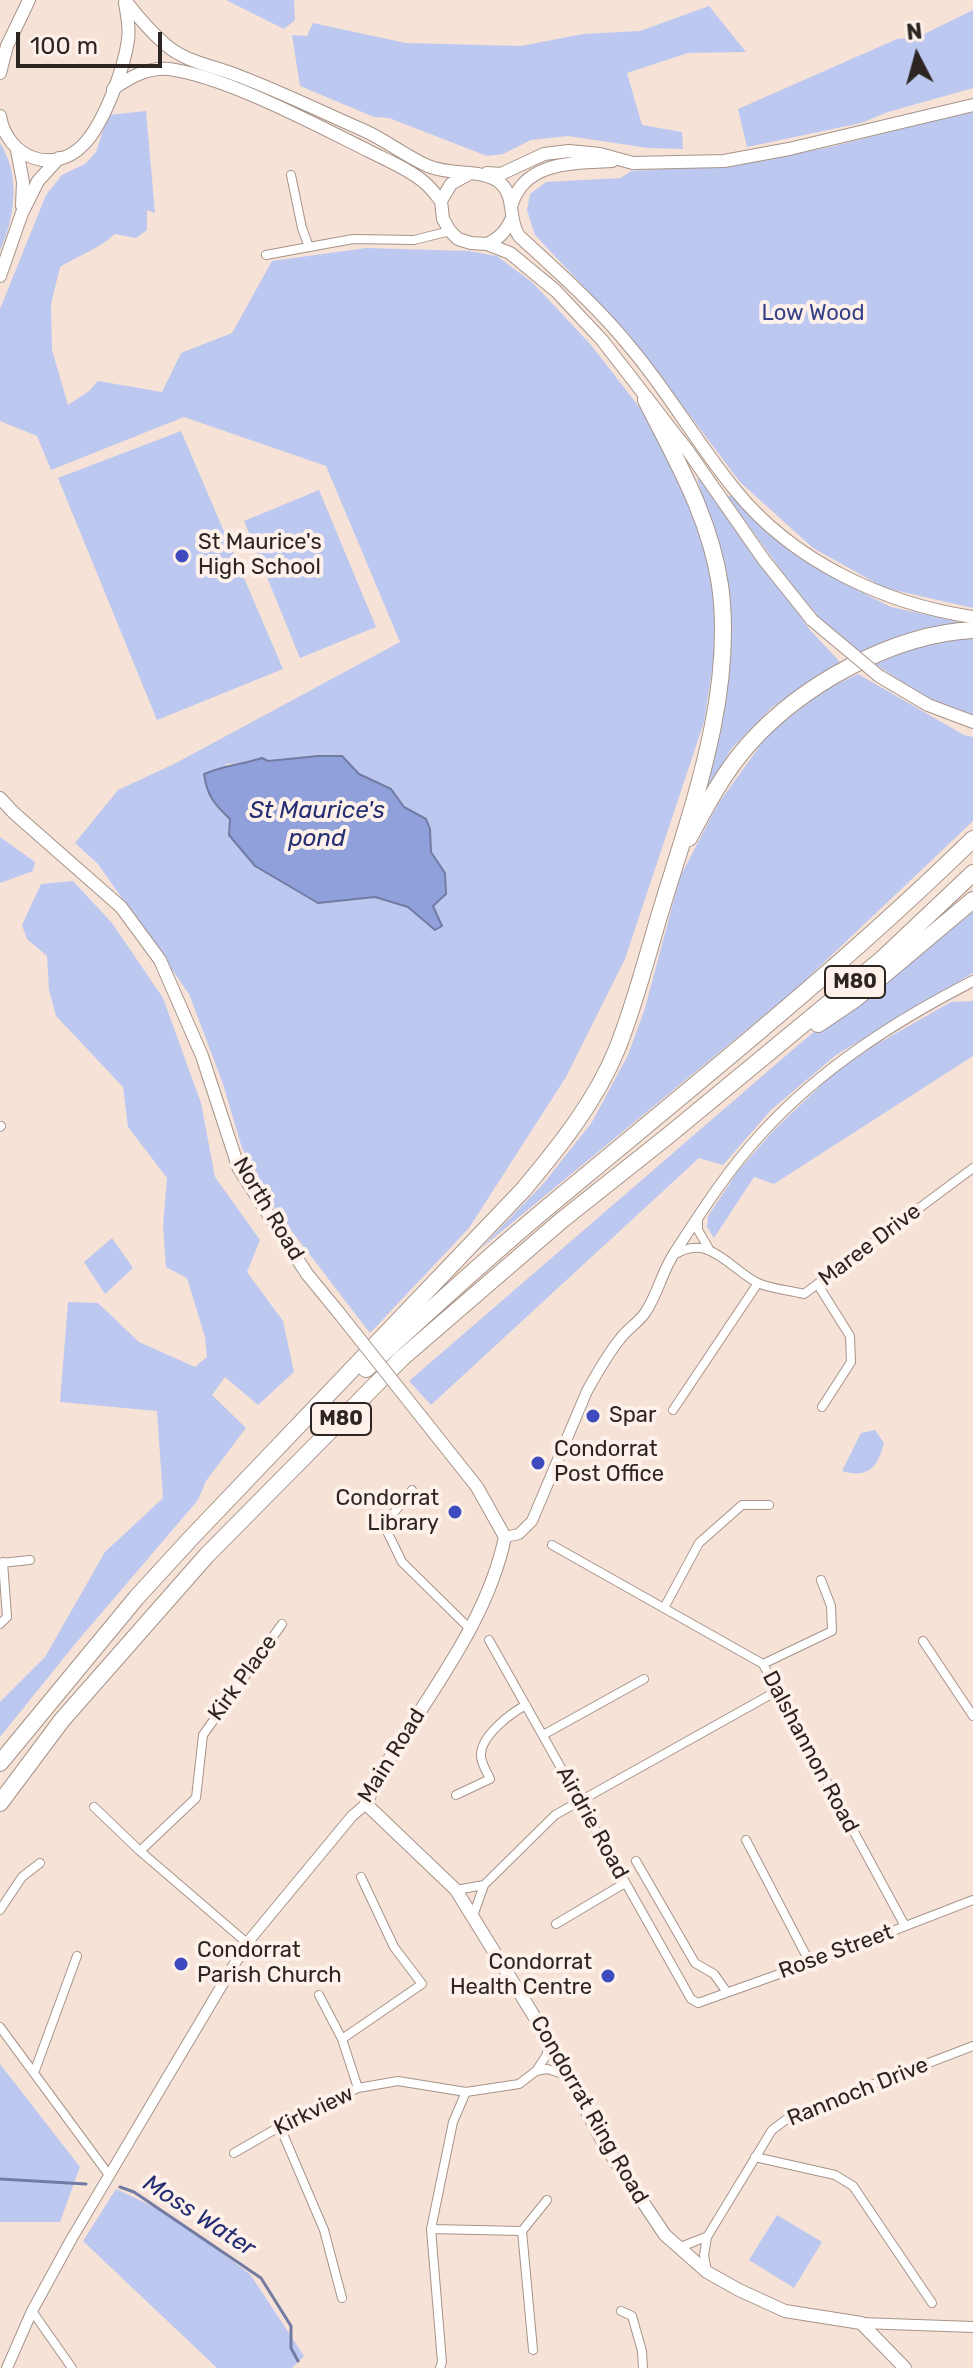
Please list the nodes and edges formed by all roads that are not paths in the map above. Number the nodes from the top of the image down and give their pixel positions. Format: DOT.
graph roads {
  1 [pos="29,0"];
  2 [pos="124,0"];
  3 [pos="0,32"];
  4 [pos="7,46"];
  5 [pos="0,73"];
  6 [pos="113,89"];
  7 [pos="973,105"];
  8 [pos="0,116"];
  9 [pos="1,129"];
  10 [pos="17,150"];
  11 [pos="59,158"];
  12 [pos="623,161"];
  13 [pos="483,173"];
  14 [pos="291,175"];
  15 [pos="467,175"];
  16 [pos="441,201"];
  17 [pos="512,211"];
  18 [pos="22,213"];
  19 [pos="450,231"];
  20 [pos="487,244"];
  21 [pos="309,247"];
  22 [pos="266,255"];
  23 [pos="0,276"];
  24 [pos="646,400"];
  25 [pos="973,617"];
  26 [pos="973,630"];
  27 [pos="973,722"];
  28 [pos="0,798"];
  29 [pos="973,839"];
  30 [pos="674,868"];
  31 [pos="973,873"];
  32 [pos="973,900"];
  33 [pos="973,981"];
  34 [pos="731,1084"];
  35 [pos="973,1168"];
  36 [pos="698,1218"];
  37 [pos="709,1250"];
  38 [pos="672,1256"];
  39 [pos="758,1283"];
  40 [pos="818,1285"];
  41 [pos="822,1407"];
  42 [pos="673,1410"];
  43 [pos="273,1454"];
  44 [pos="412,1490"];
  45 [pos="769,1505"];
  46 [pos="505,1537"];
  47 [pos="552,1545"];
  48 [pos="30,1560"];
  49 [pos="2,1563"];
  50 [pos="821,1580"];
  51 [pos="664,1608"];
  52 [pos="0,1624"];
  53 [pos="282,1624"];
  54 [pos="470,1629"];
  55 [pos="489,1640"];
  56 [pos="923,1641"];
  57 [pos="763,1664"];
  58 [pos="644,1679"];
  59 [pos="777,1691"];
  60 [pos="526,1705"];
  61 [pos="973,1716"];
  62 [pos="543,1735"];
  63 [pos="0,1763"];
  64 [pos="456,1795"];
  65 [pos="581,1801"];
  66 [pos="0,1803"];
  67 [pos="366,1804"];
  68 [pos="94,1807"];
  69 [pos="746,1840"];
  70 [pos="140,1851"];
  71 [pos="636,1861"];
  72 [pos="40,1863"];
  73 [pos="361,1877"];
  74 [pos="625,1883"];
  75 [pos="484,1885"];
  76 [pos="456,1890"];
  77 [pos="973,1900"];
  78 [pos="0,1910"];
  79 [pos="472,1917"];
  80 [pos="556,1924"];
  81 [pos="905,1926"];
  82 [pos="247,1943"];
  83 [pos="77,1956"];
  84 [pos="810,1963"];
  85 [pos="726,1991"];
  86 [pos="319,1995"];
  87 [pos="698,2003"];
  88 [pos="0,2027"];
  89 [pos="342,2039"];
  90 [pos="550,2042"];
  91 [pos="973,2046"];
  92 [pos="536,2071"];
  93 [pos="34,2073"];
  94 [pos="569,2076"];
  95 [pos="358,2088"];
  96 [pos="466,2092"];
  97 [pos="280,2127"];
  98 [pos="234,2153"];
  99 [pos="755,2157"];
  100 [pos="109,2175"];
  101 [pos="547,2200"];
  102 [pos="431,2229"];
  103 [pos="522,2231"];
  104 [pos="707,2237"];
  105 [pos="678,2248"];
  106 [pos="707,2272"];
  107 [pos="342,2298"];
  108 [pos="932,2303"];
  109 [pos="32,2311"];
  110 [pos="621,2311"];
  111 [pos="861,2323"];
  112 [pos="890,2324"];
  113 [pos="973,2327"];
  114 [pos="879,2342"];
  115 [pos="533,2350"];
  116 [pos="7,2368"];
  117 [pos="72,2368"];
  118 [pos="440,2368"];
  119 [pos="643,2368"];
  120 [pos="905,2368"];
  1 -- 4 [label="main road"];
  2 -- 6 [label="main road"];
  2 -- 15 [label="main road"];
  3 -- 4 [label="main road"];
  4 -- 5 [label="main road"];
  6 -- 11 [label="main road"];
  6 -- 16 [label="main road"];
  7 -- 12 [label="main road"];
  8 -- 9 [label="main road"];
  9 -- 10 [label="main road"];
  10 -- 11 [label="main road"];
  10 -- 18 [label="main road"];
  11 -- 18 [label="main road"];
  12 -- 13 [label="main road"];
  12 -- 17 [label="main road"];
  13 -- 15 [label="main road"];
  13 -- 17 [label="main road"];
  14 -- 21 [label="street"];
  15 -- 16 [label="main road"];
  16 -- 19 [label="main road"];
  17 -- 20 [label="main road"];
  17 -- 25 [label="main road"];
  18 -- 23 [label="main road"];
  19 -- 20 [label="main road"];
  19 -- 21 [label="street"];
  20 -- 24 [label="main road"];
  21 -- 22 [label="street"];
  24 -- 27 [label="main road, bridge"];
  24 -- 30 [label="highway, M80"];
  26 -- 30 [label="highway, M80"];
  28 -- 46 [label="main road, North Road, bridge"];
  29 -- 43 [label="highway, M80"];
  30 -- 43 [label="highway, M80"];
  31 -- 34 [label="highway, M80"];
  32 -- 34 [label="highway, M80"];
  33 -- 36 [label="street"];
  34 -- 66 [label="highway, M80"];
  35 -- 40 [label="street, Maree Drive"];
  36 -- 37 [label="street"];
  36 -- 38 [label="street"];
  37 -- 38 [label="street"];
  37 -- 39 [label="street, Maree Drive"];
  38 -- 46 [label="street"];
  39 -- 40 [label="street, Maree Drive"];
  39 -- 42 [label="street"];
  40 -- 41 [label="street"];
  43 -- 63 [label="highway, M80"];
  44 -- 54 [label="street"];
  45 -- 51 [label="street"];
  46 -- 54 [label="main road, Main Road"];
  47 -- 51 [label="street, Dalshannon Road"];
  48 -- 49 [label="street"];
  49 -- 52 [label="street"];
  50 -- 57 [label="street"];
  51 -- 57 [label="street, Dalshannon Road"];
  53 -- 70 [label="street, Kirk Place"];
  54 -- 67 [label="main road, Main Road"];
  55 -- 60 [label="street, Airdrie Road"];
  56 -- 61 [label="street"];
  57 -- 59 [label="street, Dalshannon Road"];
  58 -- 62 [label="street"];
  59 -- 65 [label="street"];
  59 -- 81 [label="street, Dalshannon Road"];
  60 -- 62 [label="street, Airdrie Road"];
  60 -- 64 [label="street"];
  62 -- 65 [label="street, Airdrie Road"];
  65 -- 74 [label="street, Airdrie Road"];
  65 -- 75 [label="street"];
  67 -- 76 [label="main road, Condorrat Ring Road"];
  67 -- 82 [label="street, Main Road"];
  68 -- 70 [label="street"];
  69 -- 84 [label="street"];
  70 -- 82 [label="street"];
  71 -- 85 [label="street"];
  72 -- 78 [label="street"];
  73 -- 89 [label="street"];
  74 -- 80 [label="street"];
  74 -- 87 [label="street, Airdrie Road"];
  75 -- 76 [label="street"];
  75 -- 79 [label="street"];
  76 -- 79 [label="main road, Condorrat Ring Road"];
  77 -- 81 [label="street, Rose Street"];
  79 -- 90 [label="main road, Condorrat Ring Road"];
  81 -- 84 [label="street, Rose Street"];
  82 -- 100 [label="street, Main Road"];
  83 -- 93 [label="street"];
  84 -- 85 [label="street, Rose Street"];
  85 -- 87 [label="street, Rose Street"];
  86 -- 89 [label="street"];
  88 -- 93 [label="street"];
  89 -- 95 [label="street"];
  90 -- 92 [label="street"];
  90 -- 94 [label="main road, Condorrat Ring Road"];
  91 -- 99 [label="street, Rannoch Drive"];
  92 -- 94 [label="street"];
  92 -- 96 [label="street, Kirkview"];
  93 -- 100 [label="street"];
  94 -- 105 [label="main road, Condorrat Ring Road"];
  95 -- 96 [label="street, Kirkview"];
  95 -- 97 [label="street, Kirkview"];
  96 -- 102 [label="street"];
  97 -- 98 [label="street, Kirkview"];
  97 -- 107 [label="street"];
  99 -- 104 [label="street, Rannoch Drive"];
  99 -- 108 [label="street"];
  100 -- 109 [label="street, Main Road"];
  101 -- 103 [label="street"];
  102 -- 103 [label="street"];
  102 -- 118 [label="street"];
  103 -- 115 [label="street"];
  104 -- 105 [label="street"];
  104 -- 106 [label="street"];
  105 -- 106 [label="main road, Condorrat Ring Road"];
  106 -- 111 [label="main road, Condorrat Ring Road"];
  109 -- 116 [label="street, Main Road"];
  109 -- 117 [label="street"];
  110 -- 119 [label="street"];
  111 -- 112 [label="street, Condorrat Ring Road"];
  111 -- 114 [label="main road"];
  112 -- 113 [label="street, Condorrat Ring Road"];
  112 -- 114 [label="street"];
  114 -- 120 [label="main road"];
}
